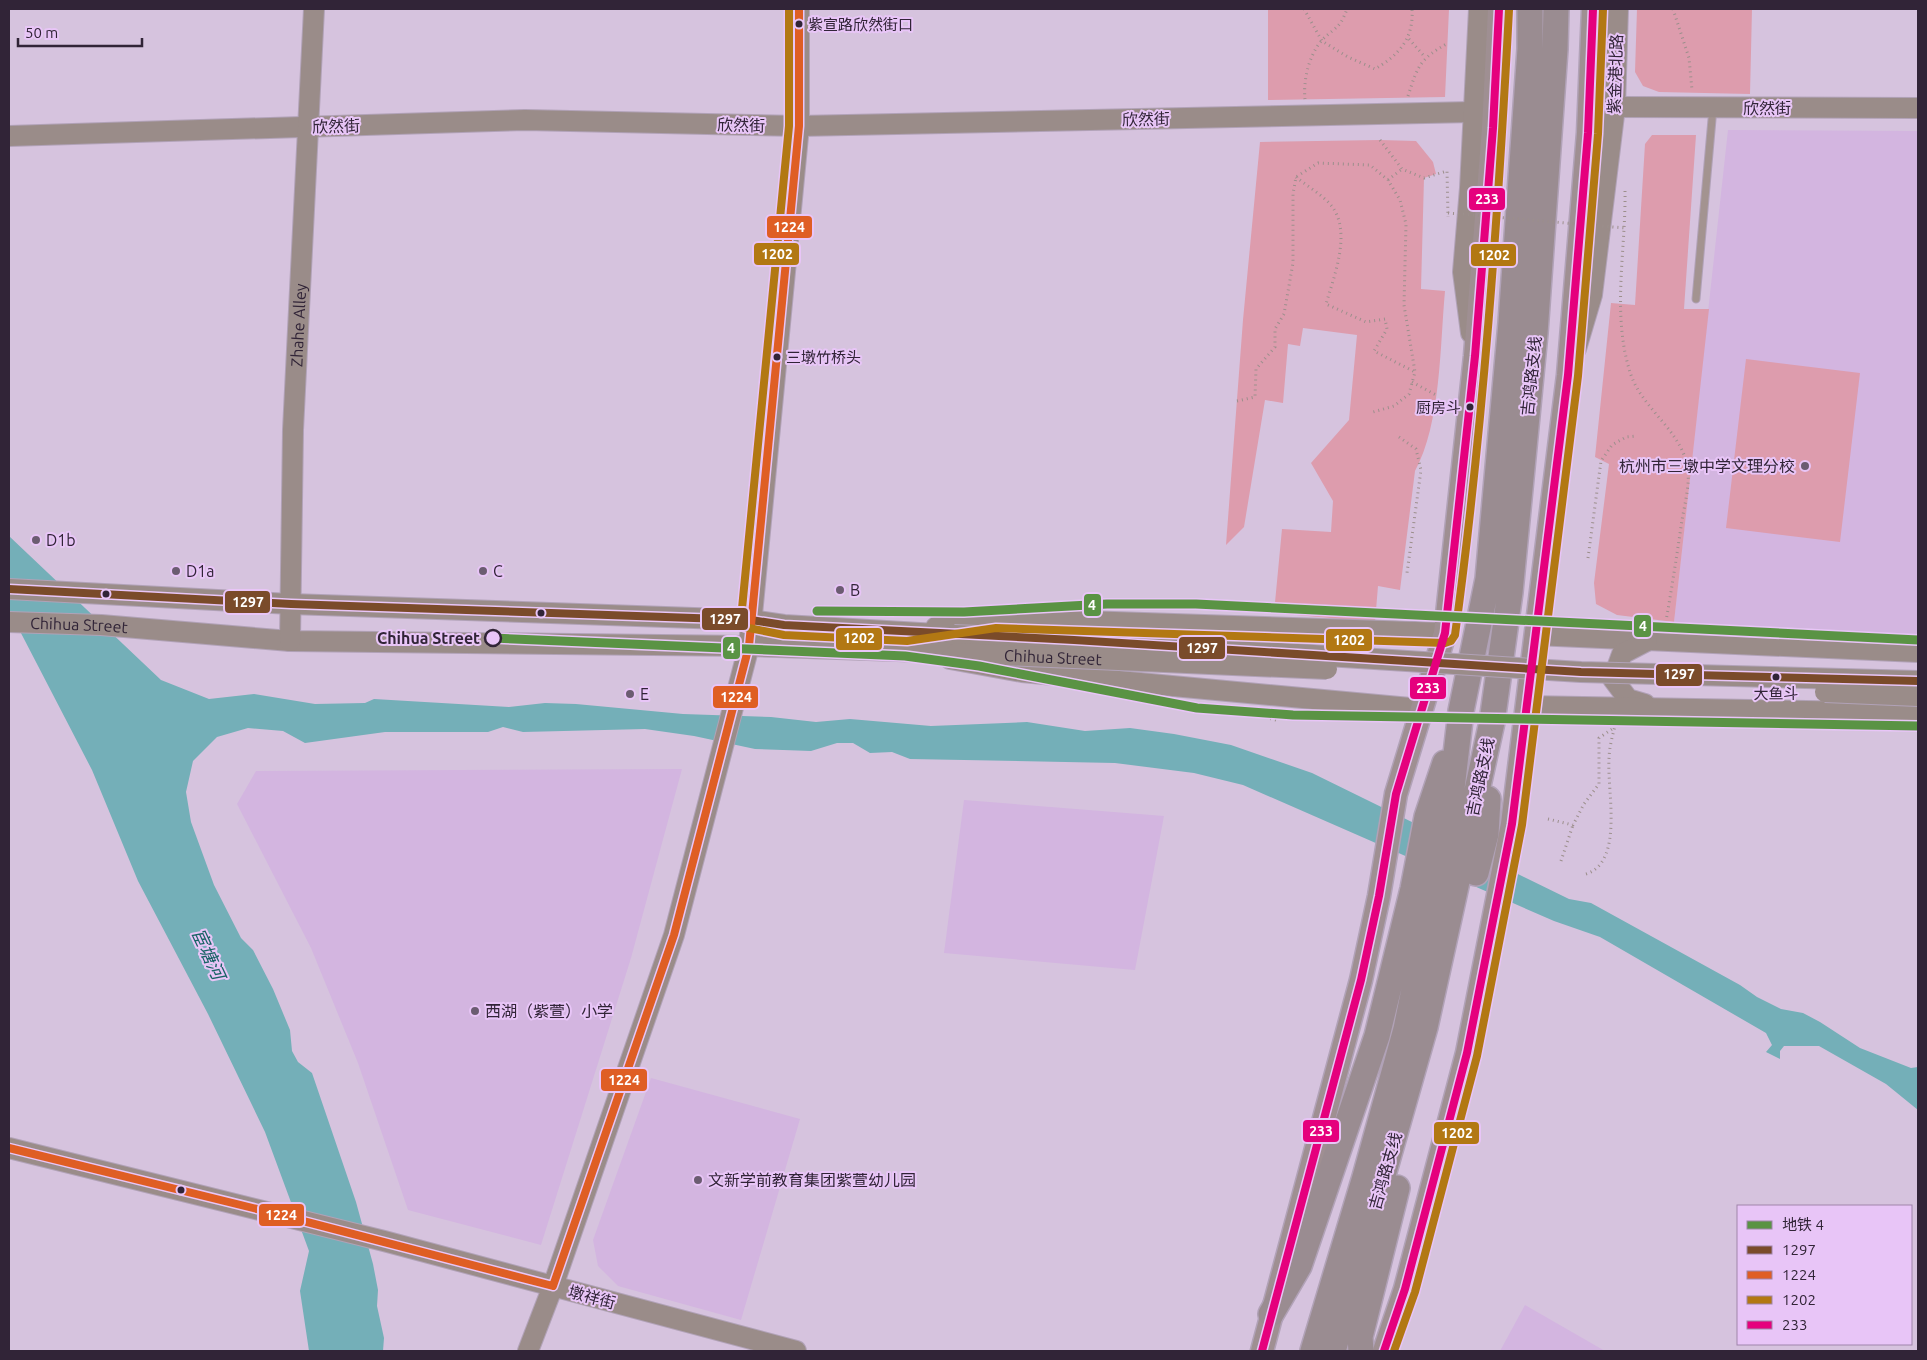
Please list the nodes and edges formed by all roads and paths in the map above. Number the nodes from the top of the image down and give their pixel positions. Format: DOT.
graph roads {
  1 [pos="314,9"];
  2 [pos="799,9"];
  3 [pos="1304,9"];
  4 [pos="1347,9"];
  5 [pos="1412,9"];
  6 [pos="1479,9"];
  7 [pos="1498,9"];
  8 [pos="1530,9"];
  9 [pos="1556,9"];
  10 [pos="1593,9"];
  11 [pos="1618,9"];
  12 [pos="1673,9"];
  13 [pos="1409,39"];
  14 [pos="1322,41"];
  15 [pos="1448,43"];
  16 [pos="1425,57"];
  17 [pos="1692,93"];
  18 [pos="1407,98"];
  19 [pos="1305,99"];
  20 [pos="1615,107"];
  21 [pos="1713,108"];
  22 [pos="1918,108"];
  23 [pos="1473,112"];
  24 [pos="799,126"];
  25 [pos="307,127"];
  26 [pos="9,136"];
  27 [pos="1380,140"];
  28 [pos="1402,169"];
  29 [pos="1296,178"];
  30 [pos="1388,180"];
  31 [pos="1625,191"];
  32 [pos="1448,213"];
  33 [pos="1448,223"];
  34 [pos="1625,228"];
  35 [pos="1696,299"];
  36 [pos="1474,356"];
  37 [pos="1415,372"];
  38 [pos="1568,375"];
  39 [pos="1412,382"];
  40 [pos="1436,395"];
  41 [pos="1237,401"];
  42 [pos="1373,412"];
  43 [pos="1637,436"];
  44 [pos="1399,437"];
  45 [pos="1588,558"];
  46 [pos="1407,573"];
  47 [pos="9,589"];
  48 [pos="291,604"];
  49 [pos="751,620"];
  50 [pos="1666,621"];
  51 [pos="9,622"];
  52 [pos="907,631"];
  53 [pos="1446,633"];
  54 [pos="1535,635"];
  55 [pos="1650,640"];
  56 [pos="290,641"];
  57 [pos="956,644"];
  58 [pos="749,646"];
  59 [pos="909,651"];
  60 [pos="1918,652"];
  61 [pos="1918,681"];
  62 [pos="1918,696"];
  63 [pos="1526,706"];
  64 [pos="1654,707"];
  65 [pos="1421,709"];
  66 [pos="1918,713"];
  67 [pos="1548,819"];
  68 [pos="1573,825"];
  69 [pos="1467,830"];
  70 [pos="1561,861"];
  71 [pos="1586,874"];
  72 [pos="1441,902"];
  73 [pos="9,1148"];
  74 [pos="1350,1257"];
  75 [pos="553,1286"];
  76 [pos="1272,1314"];
  77 [pos="528,1351"];
  78 [pos="796,1351"];
  79 [pos="1262,1351"];
  80 [pos="1313,1351"];
  81 [pos="1333,1351"];
  82 [pos="1361,1351"];
  83 [pos="1384,1351"];
  1 -- 25 [label="main road, Zhahe Alley"];
  2 -- 24 [label="main road"];
  3 -- 14 [label="path"];
  4 -- 14 [label="path"];
  5 -- 13 [label="path"];
  6 -- 23 [label="main road"];
  7 -- 36 [label="main road"];
  8 -- 69 [label="highway, 吉鸿路支线"];
  9 -- 69 [label="highway, 吉鸿路支线"];
  10 -- 38 [label="main road, 紫金港北路"];
  11 -- 20 [label="main road, 紫金港北路"];
  12 -- 17 [label="path"];
  13 -- 14 [label="path"];
  13 -- 16 [label="path"];
  14 -- 19 [label="path"];
  15 -- 16 [label="path"];
  16 -- 18 [label="path"];
  20 -- 21 [label="main road, 欣然街"];
  20 -- 38 [label="main road, 紫金港北路"];
  21 -- 22 [label="main road, 欣然街"];
  21 -- 35 [label="lane"];
  23 -- 24 [label="main road, 欣然街"];
  23 -- 36 [label="main road"];
  24 -- 25 [label="main road, 欣然街"];
  24 -- 49 [label="main road"];
  25 -- 26 [label="main road, 欣然街"];
  25 -- 48 [label="main road, Zhahe Alley"];
  27 -- 28 [label="path"];
  28 -- 30 [label="path"];
  28 -- 32 [label="path"];
  29 -- 30 [label="path"];
  29 -- 37 [label="path"];
  29 -- 41 [label="path"];
  30 -- 37 [label="path"];
  31 -- 34 [label="path"];
  32 -- 33 [label="path"];
  32 -- 34 [label="path, bridge"];
  34 -- 50 [label="path"];
  36 -- 53 [label="main road"];
  37 -- 39 [label="path"];
  38 -- 54 [label="main road, 紫金港北路"];
  39 -- 40 [label="path"];
  39 -- 42 [label="path"];
  43 -- 45 [label="path"];
  44 -- 46 [label="path"];
  47 -- 48 [label="main road, Chihua Street"];
  48 -- 49 [label="main road, Chihua Street"];
  48 -- 56 [label="main road, Zhahe Alley"];
  49 -- 52 [label="main road, Chihua Street"];
  49 -- 58 [label="main road"];
  51 -- 56 [label="main road, Chihua Street"];
  52 -- 53 [label="main road"];
  52 -- 57 [label="main road, Chihua Street"];
  53 -- 65 [label="main road"];
  54 -- 55 [label="main road"];
  54 -- 63 [label="main road, 紫金港北路"];
  55 -- 60 [label="main road"];
  55 -- 64 [label="main road"];
  56 -- 58 [label="main road, Chihua Street"];
  57 -- 59 [label="main road, Chihua Street"];
  57 -- 61 [label="main road, Chihua Street, bridge"];
  57 -- 62 [label="main road, Chihua Street, bridge"];
  58 -- 59 [label="main road, Chihua Street"];
  58 -- 75 [label="main road"];
  59 -- 65 [label="main road"];
  63 -- 64 [label="main road"];
  63 -- 69 [label="main road, 紫金港北路"];
  64 -- 66 [label="main road"];
  65 -- 76 [label="main road"];
  67 -- 68 [label="path"];
  68 -- 70 [label="path"];
  68 -- 71 [label="path"];
  69 -- 72 [label="highway, 吉鸿路支线"];
  69 -- 72 [label="highway"];
  69 -- 83 [label="main road, 紫金港北路"];
  72 -- 74 [label="highway, 吉鸿路支线"];
  72 -- 76 [label="highway"];
  72 -- 82 [label="highway"];
  73 -- 75 [label="main road, 墩祥街"];
  74 -- 80 [label="highway, 吉鸿路支线"];
  74 -- 81 [label="highway, 吉鸿路支线"];
  75 -- 77 [label="main road"];
  75 -- 78 [label="main road, 墩祥街"];
  76 -- 79 [label="main road"];
}
